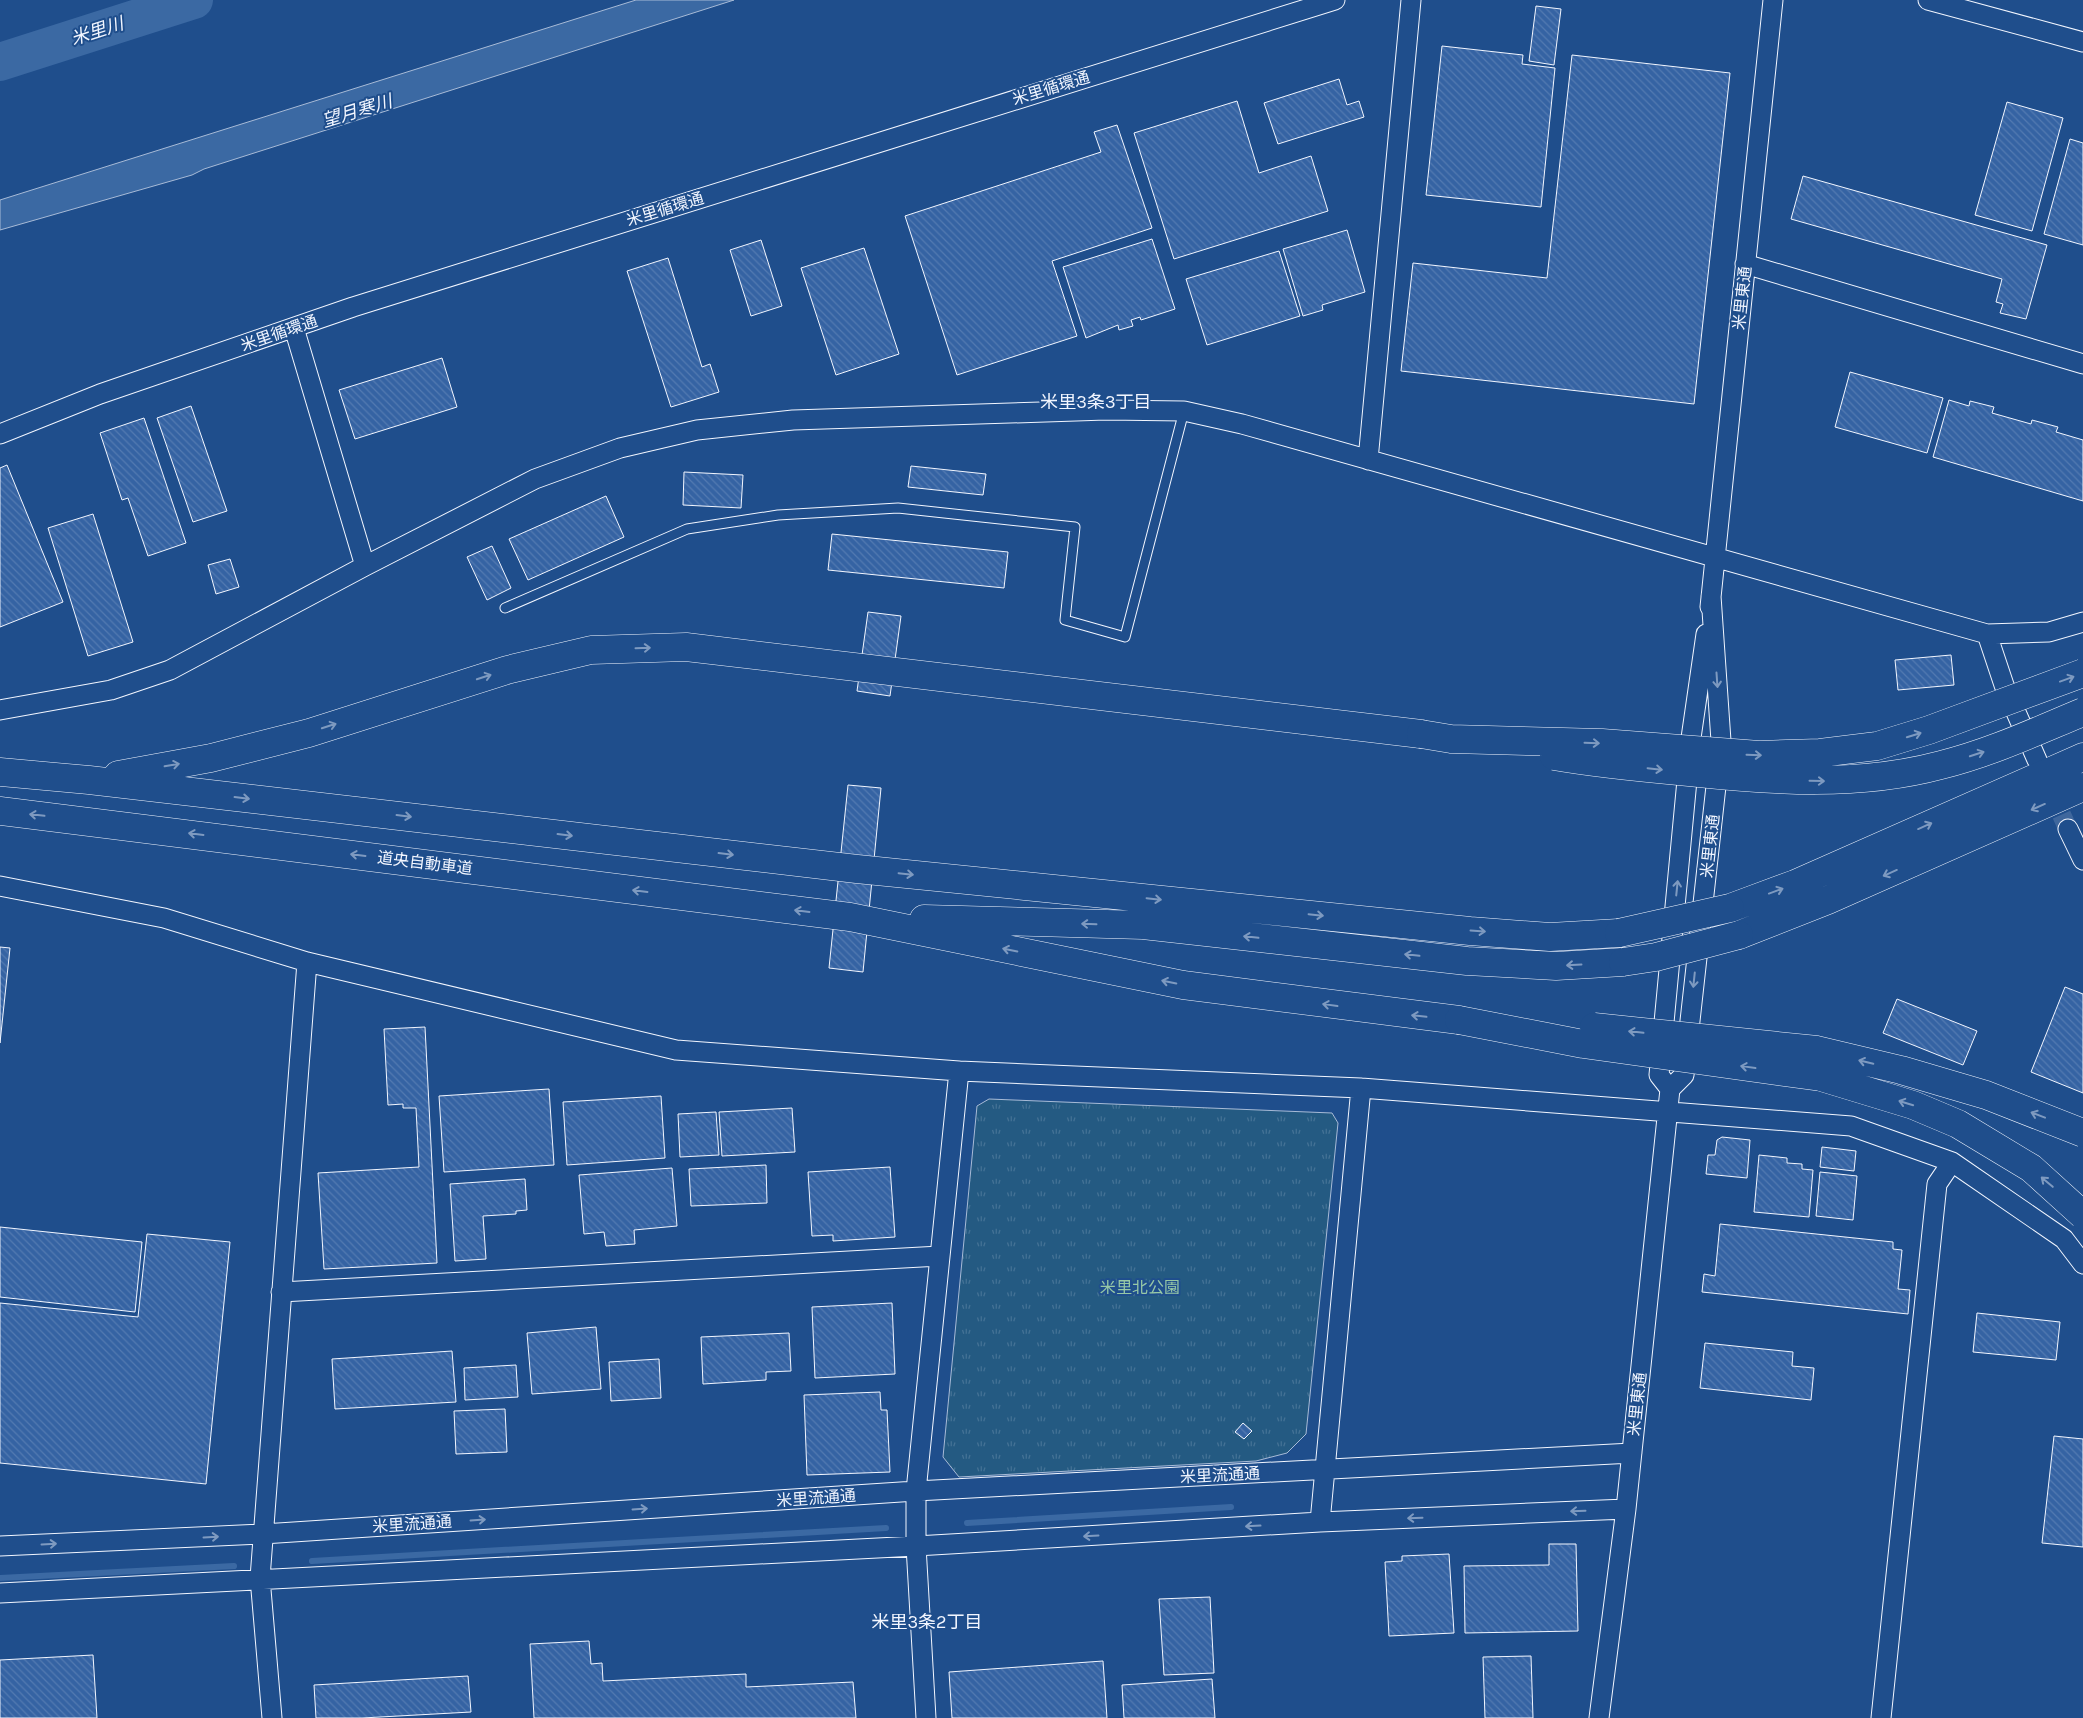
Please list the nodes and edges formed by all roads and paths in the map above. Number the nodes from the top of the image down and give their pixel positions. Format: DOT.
graph roads {
  1 [pos="1335,0"];
  2 [pos="1412,0"];
  3 [pos="1773,0"];
  4 [pos="1928,0"];
  5 [pos="1951,3"];
  6 [pos="2083,42"];
  7 [pos="1745,264"];
  8 [pos="294,328"];
  9 [pos="2083,364"];
  10 [pos="1184,411"];
  11 [pos="0,434"];
  12 [pos="1368,460"];
  13 [pos="1714,557"];
  14 [pos="364,566"];
  15 [pos="1711,596"];
  16 [pos="505,608"];
  17 [pos="2083,622"];
  18 [pos="1987,634"];
  19 [pos="2083,673"];
  20 [pos="2083,712"];
  21 [pos="0,713"];
  22 [pos="1451,739"];
  23 [pos="2083,756"];
  24 [pos="2037,760"];
  25 [pos="0,772"];
  26 [pos="89,780"];
  27 [pos="2083,787"];
  28 [pos="0,811"];
  29 [pos="2068,829"];
  30 [pos="2083,860"];
  31 [pos="0,886"];
  32 [pos="850,917"];
  33 [pos="307,962"];
  34 [pos="1459,1020"];
  35 [pos="959,1071"];
  36 [pos="1361,1088"];
  37 [pos="1670,1089"];
  38 [pos="1667,1111"];
  39 [pos="2083,1133"];
  40 [pos="1952,1162"];
  41 [pos="2083,1215"];
  42 [pos="940,1256"];
  43 [pos="2083,1264"];
  44 [pos="282,1292"];
  45 [pos="1632,1453"];
  46 [pos="1327,1469"];
  47 [pos="916,1491"];
  48 [pos="1626,1509"];
  49 [pos="1320,1522"];
  50 [pos="263,1534"];
  51 [pos="0,1546"];
  52 [pos="916,1546"];
  53 [pos="260,1578"];
  54 [pos="0,1593"];
  55 [pos="272,1718"];
  56 [pos="926,1718"];
  57 [pos="1599,1718"];
  58 [pos="1881,1718"];
  1 -- 8 [label="street, 米里循環通"];
  2 -- 12 [label="street"];
  3 -- 7 [label="street, 米里東通"];
  4 -- 5 [label="street"];
  5 -- 6 [label="street"];
  7 -- 9 [label="street"];
  7 -- 13 [label="street, 米里東通"];
  8 -- 11 [label="street, 米里循環通"];
  8 -- 14 [label="street"];
  10 -- 12 [label="street"];
  10 -- 14 [label="street"];
  10 -- 16 [label="lane"];
  12 -- 13 [label="street"];
  13 -- 15 [label="street, 米里東通"];
  13 -- 18 [label="street"];
  14 -- 21 [label="street"];
  37 -- 15 [label="street, 米里東通, one-way"];
  15 -- 37 [label="street, 米里東通, one-way"];
  17 -- 18 [label="street"];
  18 -- 24 [label="street"];
  22 -- 19 [label="highway, one-way, bridge"];
  22 -- 20 [label="highway, one-way, bridge"];
  26 -- 22 [label="highway, one-way, bridge"];
  26 -- 23 [label="highway, one-way, bridge"];
  25 -- 26 [label="highway"];
  27 -- 32 [label="highway, one-way, bridge"];
  32 -- 28 [label="highway, 道央自動車道, one-way"];
  29 -- 30 [label="street"];
  31 -- 33 [label="street"];
  34 -- 32 [label="highway, one-way"];
  33 -- 35 [label="street"];
  33 -- 44 [label="street"];
  39 -- 34 [label="highway, one-way, bridge"];
  41 -- 34 [label="highway, one-way, bridge"];
  35 -- 36 [label="street"];
  35 -- 42 [label="street"];
  36 -- 38 [label="street"];
  36 -- 46 [label="street"];
  37 -- 38 [label="street, 米里東通"];
  38 -- 40 [label="street"];
  38 -- 45 [label="street, 米里東通"];
  40 -- 43 [label="street"];
  40 -- 58 [label="street"];
  42 -- 44 [label="street"];
  42 -- 47 [label="street"];
  44 -- 50 [label="street"];
  45 -- 46 [label="street, 米里流通通"];
  45 -- 48 [label="street, 米里東通"];
  46 -- 47 [label="street, 米里流通通"];
  46 -- 49 [label="street"];
  50 -- 47 [label="street, 米里流通通, one-way"];
  47 -- 52 [label="street"];
  48 -- 49 [label="street, one-way"];
  48 -- 57 [label="street, 米里東通"];
  49 -- 52 [label="street, one-way"];
  51 -- 50 [label="street, 米里流通通, one-way"];
  50 -- 53 [label="street"];
  52 -- 53 [label="street"];
  52 -- 56 [label="street"];
  53 -- 54 [label="street"];
  53 -- 55 [label="street"];
}
